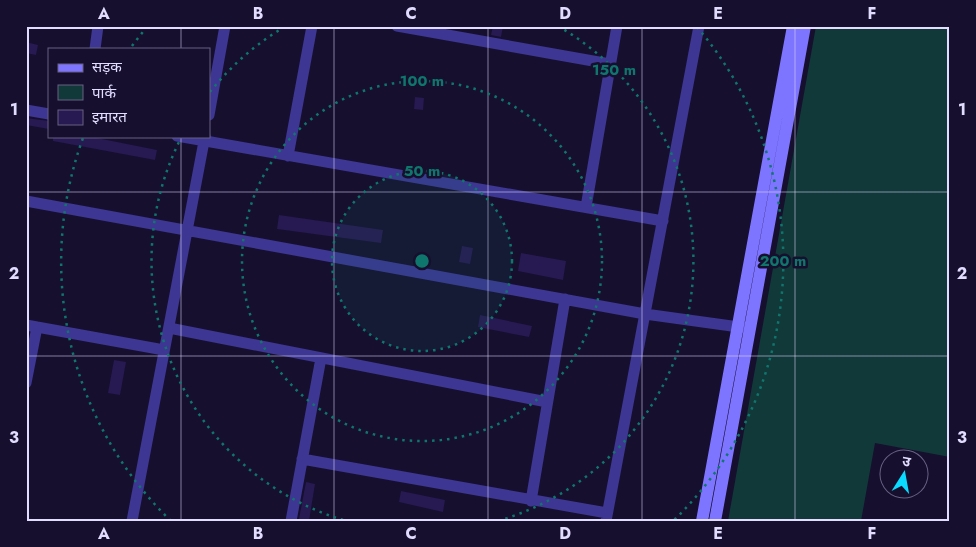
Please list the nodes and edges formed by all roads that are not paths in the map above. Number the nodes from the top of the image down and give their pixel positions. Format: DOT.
graph roads {
  1 [pos="98,26"];
  2 [pos="225,26"];
  3 [pos="312,26"];
  4 [pos="397,26"];
  5 [pos="617,26"];
  6 [pos="699,26"];
  7 [pos="793,26"];
  8 [pos="805,26"];
  9 [pos="95,48"];
  10 [pos="610,64"];
  11 [pos="210,109"];
  12 [pos="26,110"];
  13 [pos="48,114"];
  14 [pos="204,139"];
  15 [pos="288,156"];
  16 [pos="26,201"];
  17 [pos="586,208"];
  18 [pos="663,221"];
  19 [pos="187,229"];
  20 [pos="565,299"];
  21 [pos="645,314"];
  22 [pos="32,326"];
  23 [pos="168,328"];
  24 [pos="744,328"];
  25 [pos="164,350"];
  26 [pos="322,358"];
  27 [pos="26,384"];
  28 [pos="547,402"];
  29 [pos="302,458"];
  30 [pos="531,501"];
  31 [pos="606,517"];
  32 [pos="132,521"];
  33 [pos="291,521"];
  34 [pos="702,521"];
  35 [pos="715,521"];
  1 -- 9 [label="street"];
  2 -- 11 [label="street"];
  3 -- 15 [label="street"];
  4 -- 10 [label="street"];
  5 -- 10 [label="street"];
  6 -- 18 [label="street"];
  7 -- 24 [label="street"];
  8 -- 24 [label="street"];
  10 -- 17 [label="street"];
  12 -- 13 [label="street"];
  14 -- 15 [label="street"];
  14 -- 19 [label="street"];
  15 -- 17 [label="street"];
  16 -- 19 [label="street"];
  17 -- 18 [label="street"];
  18 -- 21 [label="street"];
  19 -- 20 [label="street"];
  19 -- 23 [label="street"];
  20 -- 21 [label="street"];
  20 -- 28 [label="street"];
  21 -- 24 [label="street"];
  21 -- 31 [label="street"];
  22 -- 25 [label="street"];
  22 -- 27 [label="street"];
  23 -- 25 [label="street"];
  23 -- 26 [label="street"];
  24 -- 34 [label="street"];
  24 -- 35 [label="street"];
  25 -- 32 [label="street"];
  26 -- 28 [label="street"];
  26 -- 29 [label="street"];
  28 -- 30 [label="street"];
  29 -- 30 [label="street"];
  29 -- 33 [label="street"];
  30 -- 31 [label="street"];
}
